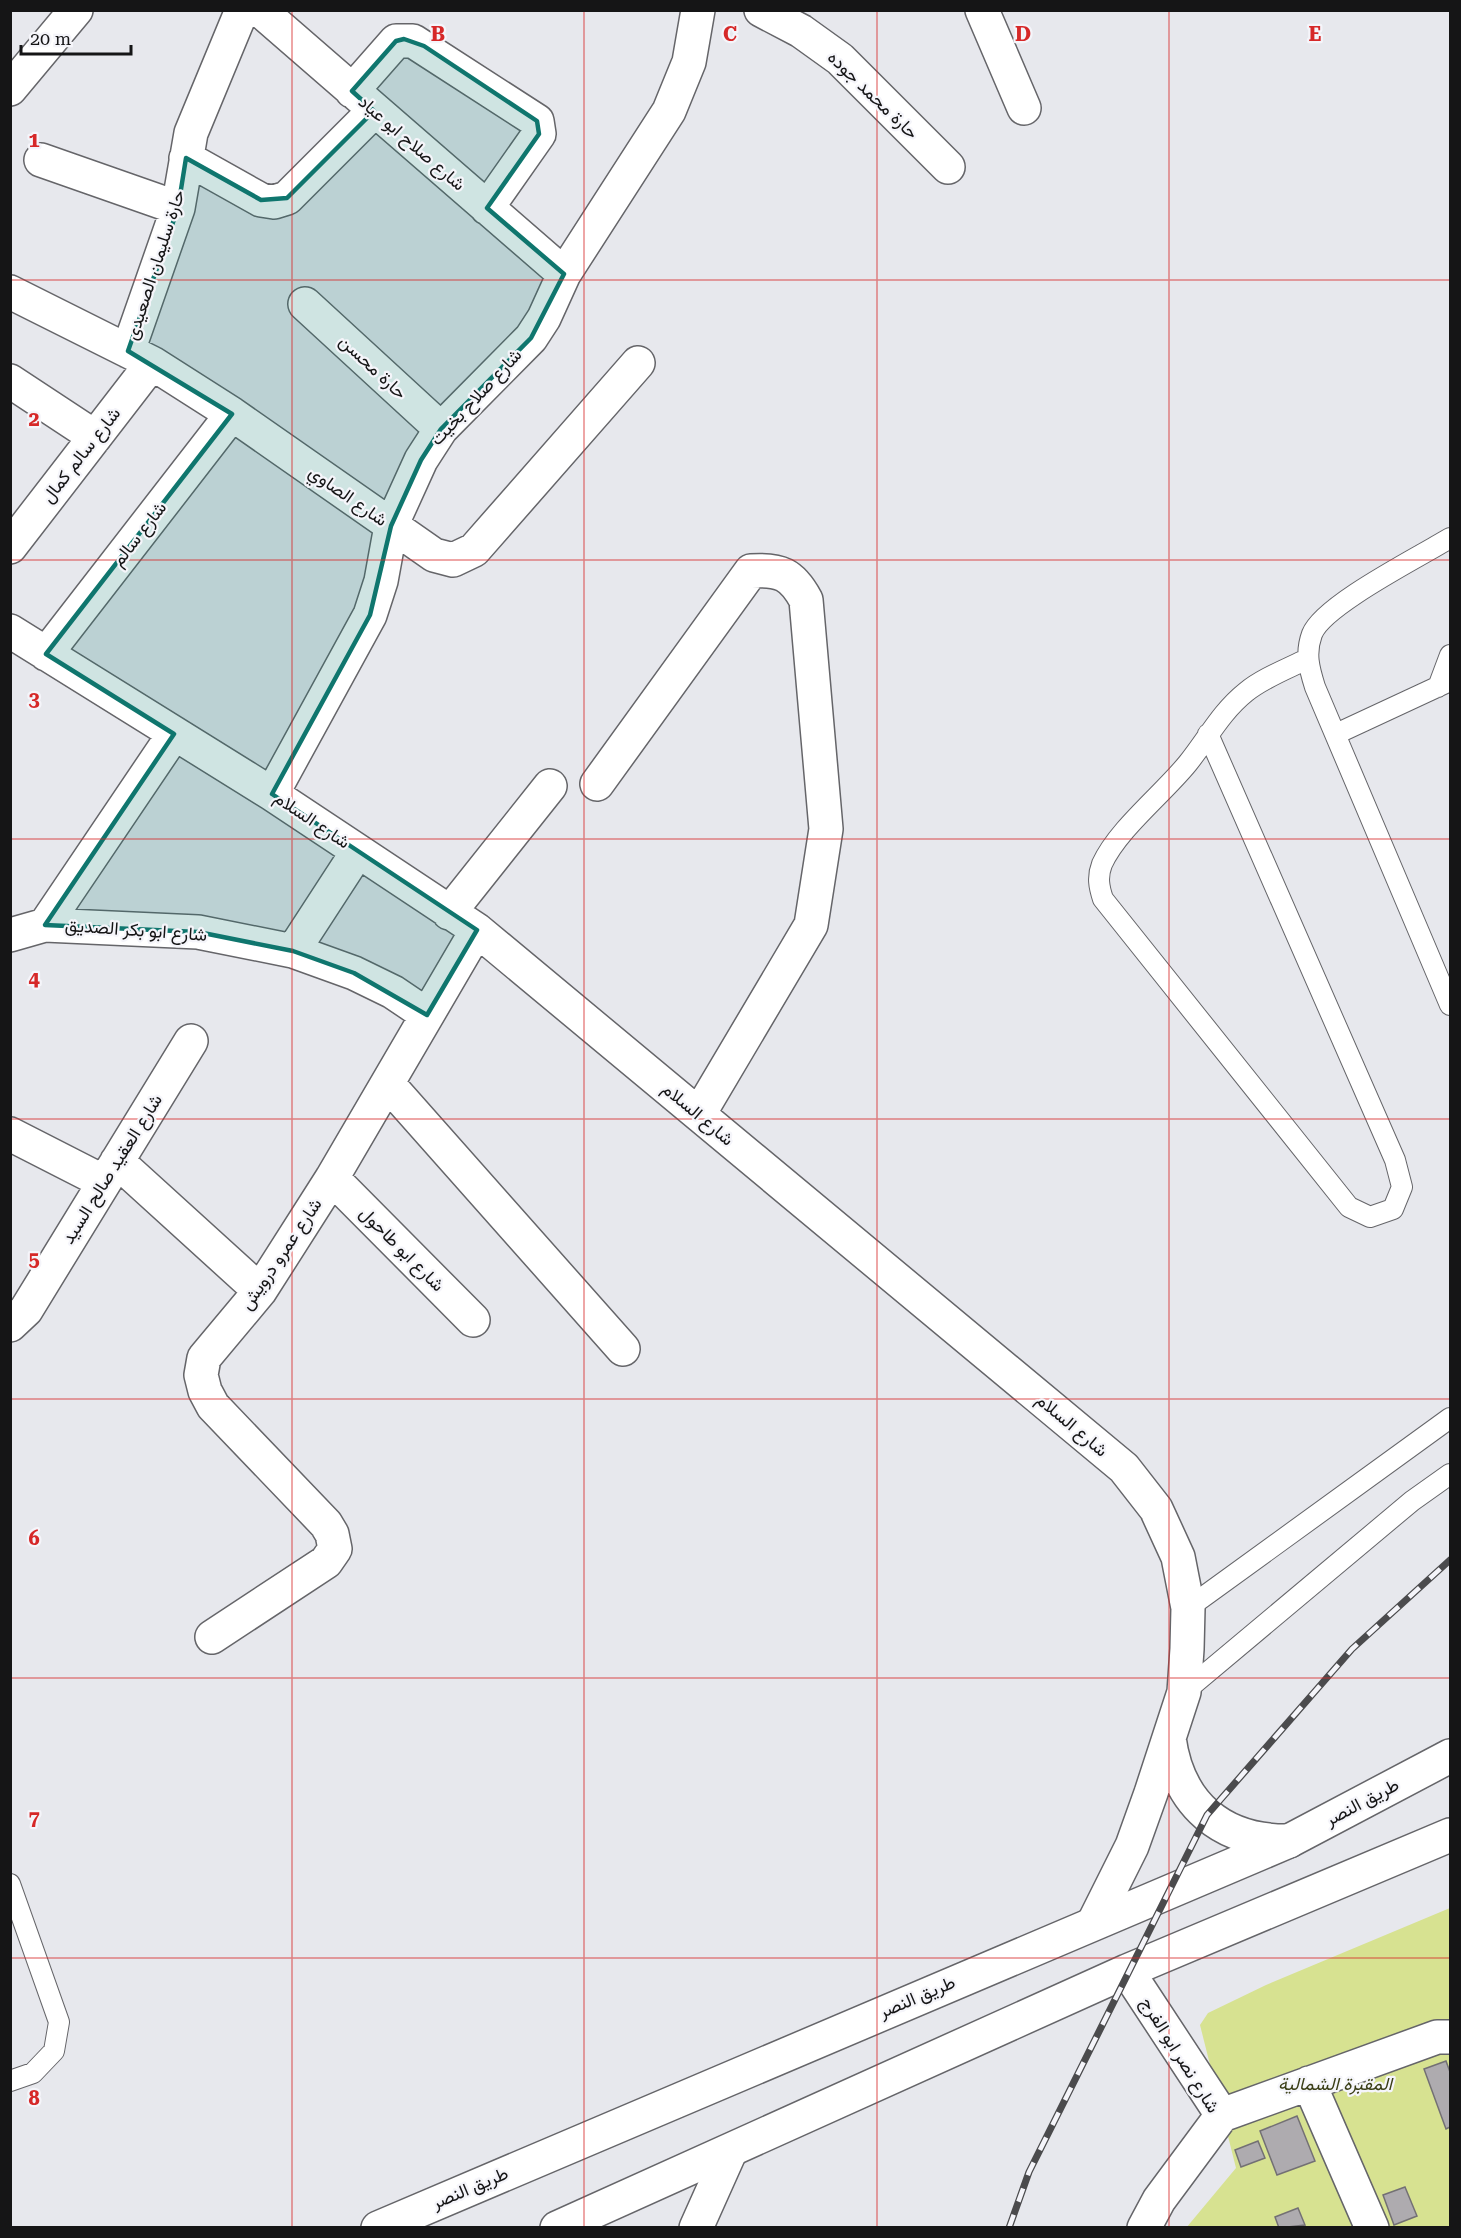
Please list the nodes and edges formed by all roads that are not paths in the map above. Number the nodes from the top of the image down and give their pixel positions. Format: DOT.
graph roads {
  1 [pos="76,10"];
  2 [pos="242,10"];
  3 [pos="260,10"];
  4 [pos="698,10"];
  5 [pos="761,10"];
  6 [pos="982,10"];
  7 [pos="10,88"];
  8 [pos="363,101"];
  9 [pos="1024,108"];
  10 [pos="186,158"];
  11 [pos="41,160"];
  12 [pos="948,167"];
  13 [pos="178,208"];
  14 [pos="487,208"];
  15 [pos="564,274"];
  16 [pos="10,292"];
  17 [pos="305,304"];
  18 [pos="140,357"];
  19 [pos="638,363"];
  20 [pos="10,381"];
  21 [pos="232,414"];
  22 [pos="441,429"];
  23 [pos="95,437"];
  24 [pos="391,526"];
  25 [pos="1450,538"];
  26 [pos="10,547"];
  27 [pos="10,632"];
  28 [pos="46,654"];
  29 [pos="1450,655"];
  30 [pos="1307,659"];
  31 [pos="1444,684"];
  32 [pos="174,734"];
  33 [pos="1208,734"];
  34 [pos="1336,734"];
  35 [pos="597,784"];
  36 [pos="550,786"];
  37 [pos="272,794"];
  38 [pos="358,851"];
  39 [pos="449,913"];
  40 [pos="45,925"];
  41 [pos="477,930"];
  42 [pos="10,935"];
  43 [pos="293,951"];
  44 [pos="1443,968"];
  45 [pos="1450,1005"];
  46 [pos="427,1014"];
  47 [pos="191,1041"];
  48 [pos="388,1084"];
  49 [pos="699,1114"];
  50 [pos="10,1134"];
  51 [pos="111,1171"];
  52 [pos="332,1178"];
  53 [pos="260,1291"];
  54 [pos="16,1313"];
  55 [pos="473,1320"];
  56 [pos="623,1349"];
  57 [pos="1450,1418"];
  58 [pos="1450,1474"];
  59 [pos="1188,1608"];
  60 [pos="212,1637"];
  61 [pos="1184,1692"];
  62 [pos="1168,1736"];
  63 [pos="1450,1756"];
  64 [pos="1450,1835"];
  65 [pos="1289,1840"];
  66 [pos="10,1884"];
  67 [pos="1094,1922"];
  68 [pos="1128,1972"];
  69 [pos="1450,2037"];
  70 [pos="10,2081"];
  71 [pos="1309,2084"];
  72 [pos="1222,2115"];
  73 [pos="730,2152"];
  74 [pos="586,2221"];
  75 [pos="1360,2223"];
  76 [pos="378,2228"];
  77 [pos="557,2228"];
  78 [pos="696,2228"];
  79 [pos="1143,2228"];
  1 -- 7 [label="main road"];
  2 -- 10 [label="main road, حارة سليمان الصعيدى"];
  3 -- 8 [label="main road, شارع صلاح ابو عياد"];
  4 -- 15 [label="main road, شارع صلاح بخيت"];
  5 -- 12 [label="main road, حارة محمد جوده"];
  6 -- 9 [label="main road"];
  8 -- 10 [label="main road"];
  8 -- 14 [label="main road, شارع صلاح ابو عياد"];
  8 -- 14 [label="main road"];
  10 -- 13 [label="main road, حارة سليمان الصعيدى"];
  11 -- 13 [label="main road"];
  13 -- 18 [label="main road, حارة سليمان الصعيدى"];
  14 -- 15 [label="main road, شارع صلاح ابو عياد"];
  15 -- 22 [label="main road, شارع صلاح بخيت"];
  16 -- 18 [label="main road, شارع الصاوي"];
  17 -- 22 [label="main road, حارة محسن"];
  18 -- 21 [label="main road, شارع الصاوي"];
  18 -- 23 [label="main road, شارع سالم كمال"];
  19 -- 24 [label="main road, شارع الصاوي"];
  20 -- 23 [label="main road"];
  21 -- 24 [label="main road, شارع الصاوي"];
  21 -- 28 [label="main road, شارع سالم"];
  22 -- 24 [label="main road, شارع صلاح بخيت"];
  23 -- 26 [label="main road, شارع سالم كمال"];
  24 -- 37 [label="main road, شارع صلاح بخيت"];
  25 -- 30 [label="lane"];
  27 -- 28 [label="main road, شارع السلام"];
  28 -- 32 [label="main road, شارع السلام"];
  29 -- 31 [label="lane"];
  30 -- 33 [label="lane"];
  30 -- 34 [label="lane"];
  31 -- 34 [label="lane"];
  32 -- 37 [label="main road, شارع السلام"];
  32 -- 40 [label="main road"];
  33 -- 33 [label="lane"];
  34 -- 44 [label="lane"];
  35 -- 49 [label="main road"];
  36 -- 39 [label="main road"];
  37 -- 38 [label="main road, شارع السلام"];
  38 -- 39 [label="main road, شارع السلام"];
  38 -- 43 [label="main road"];
  39 -- 41 [label="main road, شارع السلام"];
  40 -- 42 [label="main road, شارع ابو بكر الصديق"];
  40 -- 43 [label="main road, شارع ابو بكر الصديق"];
  41 -- 46 [label="main road, شارع عمرو درويش"];
  41 -- 49 [label="main road, شارع السلام"];
  43 -- 46 [label="main road, شارع ابو بكر الصديق"];
  44 -- 45 [label="lane"];
  46 -- 48 [label="main road, شارع عمرو درويش"];
  47 -- 51 [label="main road, شارع العقيد صالح السيد"];
  48 -- 52 [label="main road, شارع عمرو درويش"];
  48 -- 56 [label="main road"];
  49 -- 59 [label="main road, شارع السلام"];
  50 -- 51 [label="main road"];
  51 -- 53 [label="main road"];
  51 -- 54 [label="main road, شارع العقيد صالح السيد"];
  52 -- 53 [label="main road, شارع عمرو درويش"];
  52 -- 55 [label="main road, شارع ابو طاحول"];
  53 -- 60 [label="main road, شارع عمرو درويش"];
  57 -- 59 [label="lane"];
  58 -- 61 [label="lane"];
  59 -- 61 [label="main road, شارع السلام"];
  61 -- 62 [label="main road, شارع السلام"];
  62 -- 65 [label="main road"];
  62 -- 67 [label="main road, شارع السلام"];
  63 -- 65 [label="main road, طريق النصر"];
  64 -- 68 [label="main road"];
  65 -- 67 [label="main road, طريق النصر"];
  66 -- 70 [label="lane"];
  67 -- 76 [label="main road, طريق النصر"];
  68 -- 72 [label="main road, شارع نصر ابو الفرج"];
  68 -- 73 [label="main road"];
  69 -- 71 [label="main road"];
  71 -- 72 [label="main road"];
  71 -- 75 [label="main road"];
  72 -- 79 [label="main road, شارع نصر ابو الفرج"];
  73 -- 74 [label="main road"];
  73 -- 78 [label="main road"];
  74 -- 77 [label="main road"];
}
